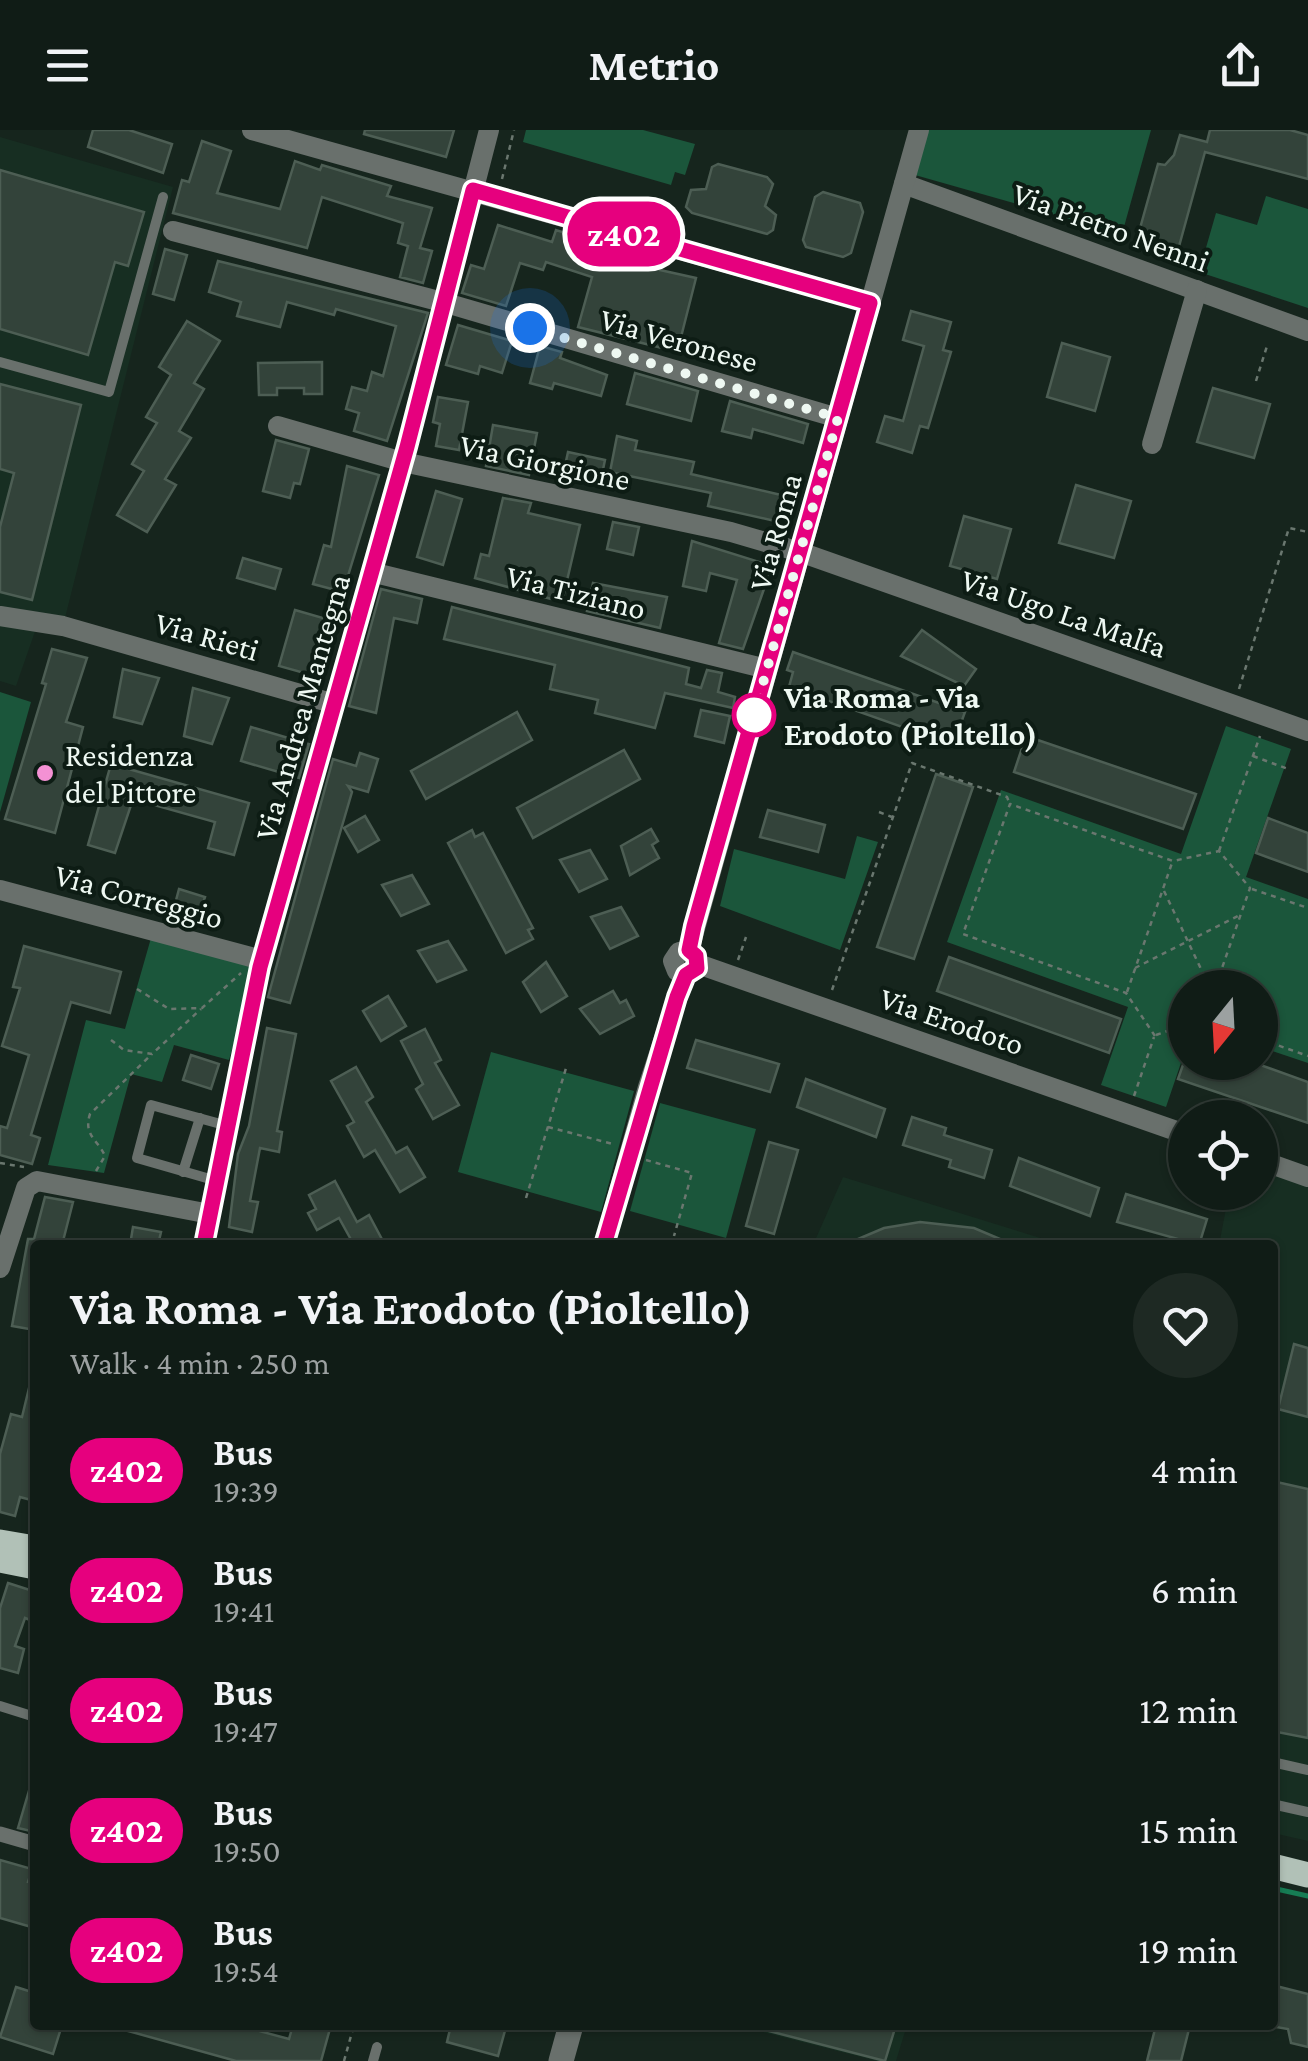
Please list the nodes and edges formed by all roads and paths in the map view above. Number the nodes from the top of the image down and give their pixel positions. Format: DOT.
graph roads {
  1 [pos="252,130"];
  2 [pos="489,130"];
  3 [pos="919,130"];
  4 [pos="904,184"];
  5 [pos="473,190"];
  6 [pos="164,197"];
  7 [pos="173,231"];
  8 [pos="1197,290"];
  9 [pos="446,303"];
  10 [pos="870,303"];
  11 [pos="1302,329"];
  12 [pos="1267,346"];
  13 [pos="0,362"];
  14 [pos="1256,381"];
  15 [pos="838,418"];
  16 [pos="278,426"];
  17 [pos="1152,444"];
  18 [pos="402,462"];
  19 [pos="1308,532"];
  20 [pos="800,552"];
  21 [pos="371,572"];
  22 [pos="0,616"];
  23 [pos="767,670"];
  24 [pos="335,704"];
  25 [pos="1234,705"];
  26 [pos="1267,716"];
  27 [pos="1308,730"];
  28 [pos="1252,756"];
  29 [pos="1288,770"];
  30 [pos="1010,804"];
  31 [pos="879,812"];
  32 [pos="893,817"];
  33 [pos="1220,851"];
  34 [pos="1173,860"];
  35 [pos="1250,888"];
  36 [pos="1163,889"];
  37 [pos="1,894"];
  38 [pos="1308,908"];
  39 [pos="1241,914"];
  40 [pos="746,937"];
  41 [pos="1188,942"];
  42 [pos="691,963"];
  43 [pos="261,964"];
  44 [pos="736,966"];
  45 [pos="1136,968"];
  46 [pos="1203,970"];
  47 [pos="1219,970"];
  48 [pos="137,989"];
  49 [pos="1126,993"];
  50 [pos="202,1008"];
  51 [pos="826,1008"];
  52 [pos="1168,1032"];
  53 [pos="1155,1036"];
  54 [pos="112,1040"];
  55 [pos="1278,1045"];
  56 [pos="152,1054"];
  57 [pos="1308,1056"];
  58 [pos="567,1064"];
  59 [pos="1132,1100"];
  60 [pos="200,1118"];
  61 [pos="228,1126"];
  62 [pos="546,1127"];
  63 [pos="1168,1128"];
  64 [pos="629,1152"];
  65 [pos="1278,1166"];
  66 [pos="184,1172"];
  67 [pos="90,1176"];
  68 [pos="1308,1177"];
  69 [pos="217,1181"];
  70 [pos="526,1198"];
  71 [pos="210,1214"];
  72 [pos="674,1236"];
  73 [pos="205,1240"];
  74 [pos="605,1240"];
  75 [pos="0,1268"];
  76 [pos="0,1542"];
  77 [pos="18,1562"];
  78 [pos="0,1706"];
  79 [pos="30,1715"];
  80 [pos="1278,1763"];
  81 [pos="1308,1770"];
  82 [pos="1278,1805"];
  83 [pos="1308,1812"];
  84 [pos="0,1834"];
  85 [pos="30,1843"];
  86 [pos="1278,1868"];
  87 [pos="1308,1875"];
  88 [pos="353,2030"];
  89 [pos="570,2030"];
  90 [pos="377,2047"];
  91 [pos="344,2061"];
  92 [pos="373,2061"];
  93 [pos="561,2061"];
  1 -- 5 [label="street"];
  2 -- 5 [label="street, Via Andrea Mantegna"];
  3 -- 4 [label="street, Via Roma"];
  4 -- 8 [label="street, Via Pietro Nenni"];
  4 -- 10 [label="street, Via Roma"];
  5 -- 9 [label="street, Via Andrea Mantegna"];
  5 -- 10 [label="street"];
  6 -- 13 [label="lane"];
  7 -- 9 [label="street, Via Veronese"];
  8 -- 11 [label="street, Via Pietro Nenni"];
  8 -- 17 [label="street"];
  9 -- 15 [label="street, Via Veronese"];
  9 -- 18 [label="street, Via Andrea Mantegna"];
  10 -- 15 [label="street, Via Roma"];
  12 -- 14 [label="path"];
  15 -- 20 [label="street, Via Roma"];
  16 -- 18 [label="street, Via Giorgione"];
  18 -- 20 [label="street, Via Giorgione"];
  18 -- 21 [label="street, Via Andrea Mantegna"];
  19 -- 25 [label="path"];
  20 -- 23 [label="street, Via Roma"];
  20 -- 25 [label="street, Via Ugo La Malfa"];
  21 -- 23 [label="street, Via Tiziano"];
  21 -- 24 [label="street, Via Andrea Mantegna"];
  22 -- 24 [label="street, Via Rieti"];
  23 -- 42 [label="street, Via Roma"];
  24 -- 43 [label="street, Via Andrea Mantegna"];
  25 -- 26 [label="street, Via Ugo La Malfa"];
  26 -- 27 [label="street, Via Ugo La Malfa"];
  26 -- 28 [label="path"];
  28 -- 29 [label="path"];
  28 -- 33 [label="path"];
  30 -- 32 [label="path"];
  30 -- 34 [label="path"];
  30 -- 49 [label="path"];
  31 -- 32 [label="path"];
  32 -- 51 [label="path"];
  33 -- 34 [label="path"];
  33 -- 35 [label="path"];
  34 -- 36 [label="path"];
  35 -- 38 [label="path"];
  35 -- 39 [label="path"];
  36 -- 41 [label="path"];
  36 -- 45 [label="path"];
  37 -- 43 [label="street, Via Correggio"];
  39 -- 41 [label="path"];
  39 -- 47 [label="path"];
  40 -- 44 [label="path"];
  41 -- 45 [label="path"];
  41 -- 46 [label="path"];
  42 -- 51 [label="street, Via Erodoto"];
  42 -- 64 [label="street, Via Roma"];
  43 -- 50 [label="path"];
  43 -- 61 [label="street, Via Andrea Mantegna"];
  45 -- 49 [label="path"];
  48 -- 50 [label="path"];
  49 -- 53 [label="path"];
  50 -- 56 [label="path"];
  51 -- 63 [label="street, Via Erodoto"];
  52 -- 53 [label="path"];
  53 -- 59 [label="path"];
  54 -- 56 [label="path"];
  55 -- 57 [label="path"];
  56 -- 67 [label="path"];
  58 -- 62 [label="path"];
  60 -- 61 [label="lane"];
  60 -- 66 [label="lane"];
  60 -- 66 [label="lane"];
  61 -- 69 [label="street, Via Andrea Mantegna"];
  62 -- 64 [label="path"];
  62 -- 70 [label="path"];
  64 -- 72 [label="path"];
  64 -- 74 [label="street, Via Roma"];
  65 -- 68 [label="street"];
  66 -- 69 [label="lane"];
  69 -- 71 [label="street, Via Andrea Mantegna"];
  71 -- 73 [label="street, Via Andrea Mantegna"];
  71 -- 75 [label="street"];
  76 -- 77 [label="main road"];
  78 -- 79 [label="lane"];
  80 -- 81 [label="lane"];
  82 -- 83 [label="lane"];
  84 -- 85 [label="street"];
  86 -- 87 [label="main road"];
  88 -- 91 [label="path"];
  89 -- 93 [label="street"];
  90 -- 92 [label="lane"];
}
